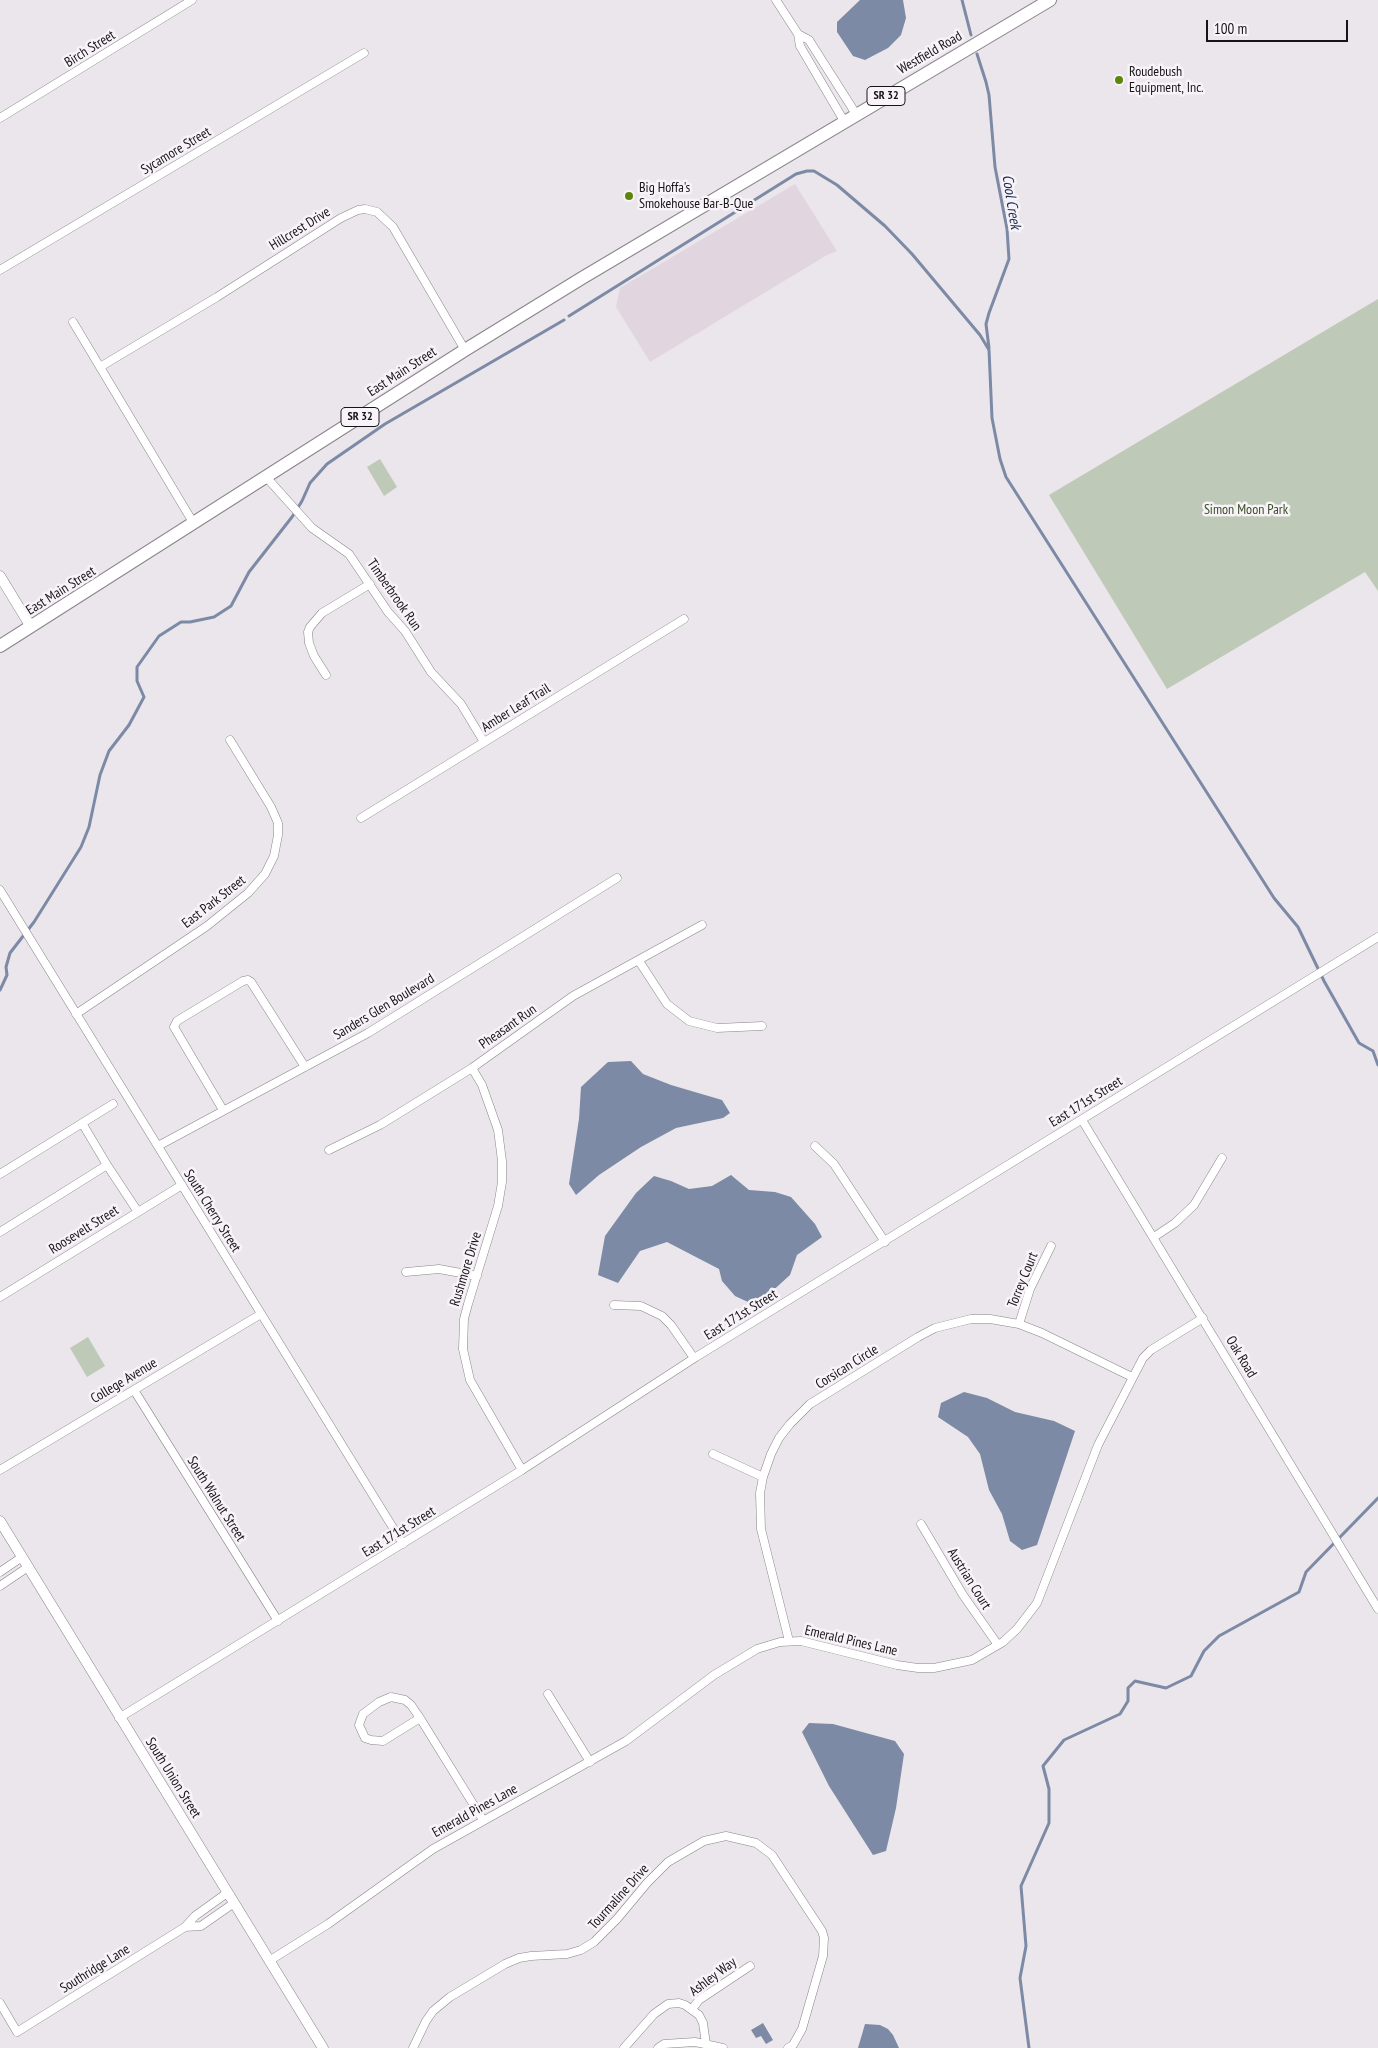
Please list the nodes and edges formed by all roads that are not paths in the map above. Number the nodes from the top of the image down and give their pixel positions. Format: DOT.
graph roads {
  1 [pos="192,0"];
  2 [pos="776,0"];
  3 [pos="1050,0"];
  4 [pos="798,34"];
  5 [pos="364,53"];
  6 [pos="856,114"];
  7 [pos="0,118"];
  8 [pos="844,121"];
  9 [pos="723,194"];
  10 [pos="0,270"];
  11 [pos="73,322"];
  12 [pos="465,350"];
  13 [pos="100,367"];
  14 [pos="267,478"];
  15 [pos="194,524"];
  16 [pos="0,576"];
  17 [pos="370,584"];
  18 [pos="684,619"];
  19 [pos="31,627"];
  20 [pos="0,646"];
  21 [pos="326,675"];
  22 [pos="230,740"];
  23 [pos="484,742"];
  24 [pos="361,818"];
  25 [pos="617,878"];
  26 [pos="0,890"];
  27 [pos="702,925"];
  28 [pos="1378,936"];
  29 [pos="639,961"];
  30 [pos="76,1014"];
  31 [pos="762,1026"];
  32 [pos="305,1067"];
  33 [pos="472,1068"];
  34 [pos="113,1104"];
  35 [pos="223,1110"];
  36 [pos="1082,1120"];
  37 [pos="82,1123"];
  38 [pos="158,1146"];
  39 [pos="815,1146"];
  40 [pos="330,1150"];
  41 [pos="1222,1158"];
  42 [pos="107,1164"];
  43 [pos="0,1174"];
  44 [pos="182,1185"];
  45 [pos="138,1212"];
  46 [pos="0,1232"];
  47 [pos="1154,1237"];
  48 [pos="885,1242"];
  49 [pos="1051,1246"];
  50 [pos="406,1272"];
  51 [pos="477,1276"];
  52 [pos="0,1297"];
  53 [pos="614,1305"];
  54 [pos="261,1314"];
  55 [pos="1203,1318"];
  56 [pos="1019,1324"];
  57 [pos="694,1358"];
  58 [pos="1132,1377"];
  59 [pos="134,1390"];
  60 [pos="713,1454"];
  61 [pos="0,1470"];
  62 [pos="522,1470"];
  63 [pos="763,1476"];
  64 [pos="0,1521"];
  65 [pos="921,1524"];
  66 [pos="403,1544"];
  67 [pos="22,1557"];
  68 [pos="28,1567"];
  69 [pos="0,1572"];
  70 [pos="0,1586"];
  71 [pos="1378,1608"];
  72 [pos="278,1621"];
  73 [pos="789,1641"];
  74 [pos="998,1646"];
  75 [pos="548,1694"];
  76 [pos="119,1718"];
  77 [pos="420,1718"];
  78 [pos="590,1762"];
  79 [pos="483,1820"];
  80 [pos="228,1892"];
  81 [pos="234,1903"];
  82 [pos="185,1927"];
  83 [pos="269,1961"];
  84 [pos="750,1966"];
  85 [pos="0,2004"];
  86 [pos="692,2009"];
  87 [pos="706,2044"];
  88 [pos="323,2048"];
  89 [pos="413,2048"];
  90 [pos="624,2048"];
  91 [pos="658,2048"];
  92 [pos="723,2048"];
  93 [pos="788,2048"];
  1 -- 7 [label="street, Birch Street"];
  2 -- 4 [label="street"];
  3 -- 6 [label="main road, Westfield Road / SR 32"];
  4 -- 6 [label="street"];
  4 -- 8 [label="street"];
  5 -- 10 [label="street, Sycamore Street"];
  6 -- 8 [label="main road, Westfield Road / SR 32"];
  8 -- 9 [label="main road, Westfield Road / SR 32"];
  9 -- 12 [label="main road, East Main Street / SR 32"];
  11 -- 13 [label="street"];
  12 -- 13 [label="street, Hillcrest Drive"];
  12 -- 14 [label="main road, East Main Street / SR 32"];
  13 -- 15 [label="street"];
  14 -- 15 [label="main road, East Main Street / SR 32"];
  14 -- 17 [label="street, Timberbrook Run"];
  15 -- 19 [label="main road, East Main Street / SR 32"];
  16 -- 19 [label="street"];
  17 -- 21 [label="street"];
  17 -- 23 [label="street, Timberbrook Run"];
  18 -- 23 [label="street, Amber Leaf Trail"];
  19 -- 20 [label="main road, East Main Street / SR 32"];
  22 -- 30 [label="street, East Park Street"];
  23 -- 24 [label="street, Amber Leaf Trail"];
  25 -- 32 [label="street, Sanders Glen Boulevard"];
  26 -- 30 [label="street, South Cherry Street"];
  27 -- 29 [label="street, Pheasant Run"];
  28 -- 36 [label="street, East 171st Street"];
  29 -- 31 [label="street"];
  29 -- 33 [label="street, Pheasant Run"];
  30 -- 38 [label="street, South Cherry Street"];
  32 -- 35 [label="street, Sanders Glen Boulevard"];
  32 -- 35 [label="street"];
  33 -- 40 [label="street, Pheasant Run"];
  33 -- 51 [label="street, Rushmore Drive"];
  34 -- 37 [label="street"];
  35 -- 38 [label="street, Sanders Glen Boulevard"];
  36 -- 47 [label="street, Oak Road"];
  36 -- 48 [label="street, East 171st Street"];
  37 -- 42 [label="street"];
  37 -- 43 [label="street"];
  38 -- 44 [label="street, South Cherry Street"];
  39 -- 48 [label="street"];
  41 -- 47 [label="street"];
  42 -- 45 [label="street"];
  42 -- 46 [label="street"];
  44 -- 45 [label="street, Roosevelt Street"];
  44 -- 54 [label="street, South Cherry Street"];
  45 -- 52 [label="street, Roosevelt Street"];
  47 -- 55 [label="street, Oak Road"];
  48 -- 57 [label="street, East 171st Street"];
  49 -- 56 [label="street, Torrey Court"];
  50 -- 51 [label="street"];
  51 -- 62 [label="street, Rushmore Drive"];
  53 -- 57 [label="street"];
  54 -- 59 [label="street, College Avenue"];
  54 -- 66 [label="street, South Cherry Street"];
  55 -- 58 [label="street, Emerald Pines Lane"];
  55 -- 71 [label="street, Oak Road"];
  56 -- 58 [label="street, Corsican Circle"];
  56 -- 63 [label="street, Corsican Circle"];
  57 -- 62 [label="street, East 171st Street"];
  58 -- 74 [label="street, Emerald Pines Lane"];
  59 -- 61 [label="street, College Avenue"];
  59 -- 72 [label="street, South Walnut Street"];
  60 -- 63 [label="street"];
  62 -- 66 [label="street, East 171st Street"];
  63 -- 73 [label="street, Corsican Circle"];
  64 -- 67 [label="street, South Union Street"];
  65 -- 74 [label="street, Austrian Court"];
  66 -- 72 [label="street, East 171st Street"];
  67 -- 68 [label="street, South Union Street"];
  67 -- 69 [label="street"];
  68 -- 70 [label="street"];
  68 -- 76 [label="street, South Union Street"];
  72 -- 76 [label="street, East 171st Street"];
  73 -- 74 [label="street, Emerald Pines Lane"];
  73 -- 78 [label="street, Emerald Pines Lane"];
  75 -- 78 [label="street"];
  76 -- 80 [label="street, South Union Street"];
  77 -- 77 [label="street"];
  77 -- 79 [label="street"];
  78 -- 79 [label="street, Emerald Pines Lane"];
  79 -- 83 [label="street, Emerald Pines Lane"];
  80 -- 81 [label="street, South Union Street"];
  80 -- 82 [label="street, Southridge Lane"];
  81 -- 82 [label="street, Southridge Lane"];
  81 -- 83 [label="street, South Union Street"];
  82 -- 85 [label="street, Southridge Lane"];
  83 -- 88 [label="street, South Union Street"];
  84 -- 86 [label="street, Ashley Way"];
  86 -- 87 [label="street, Ashley Way"];
  86 -- 90 [label="street, Ashley Way"];
  87 -- 91 [label="street"];
  87 -- 92 [label="street"];
  89 -- 93 [label="street, Tourmaline Drive"];
}
